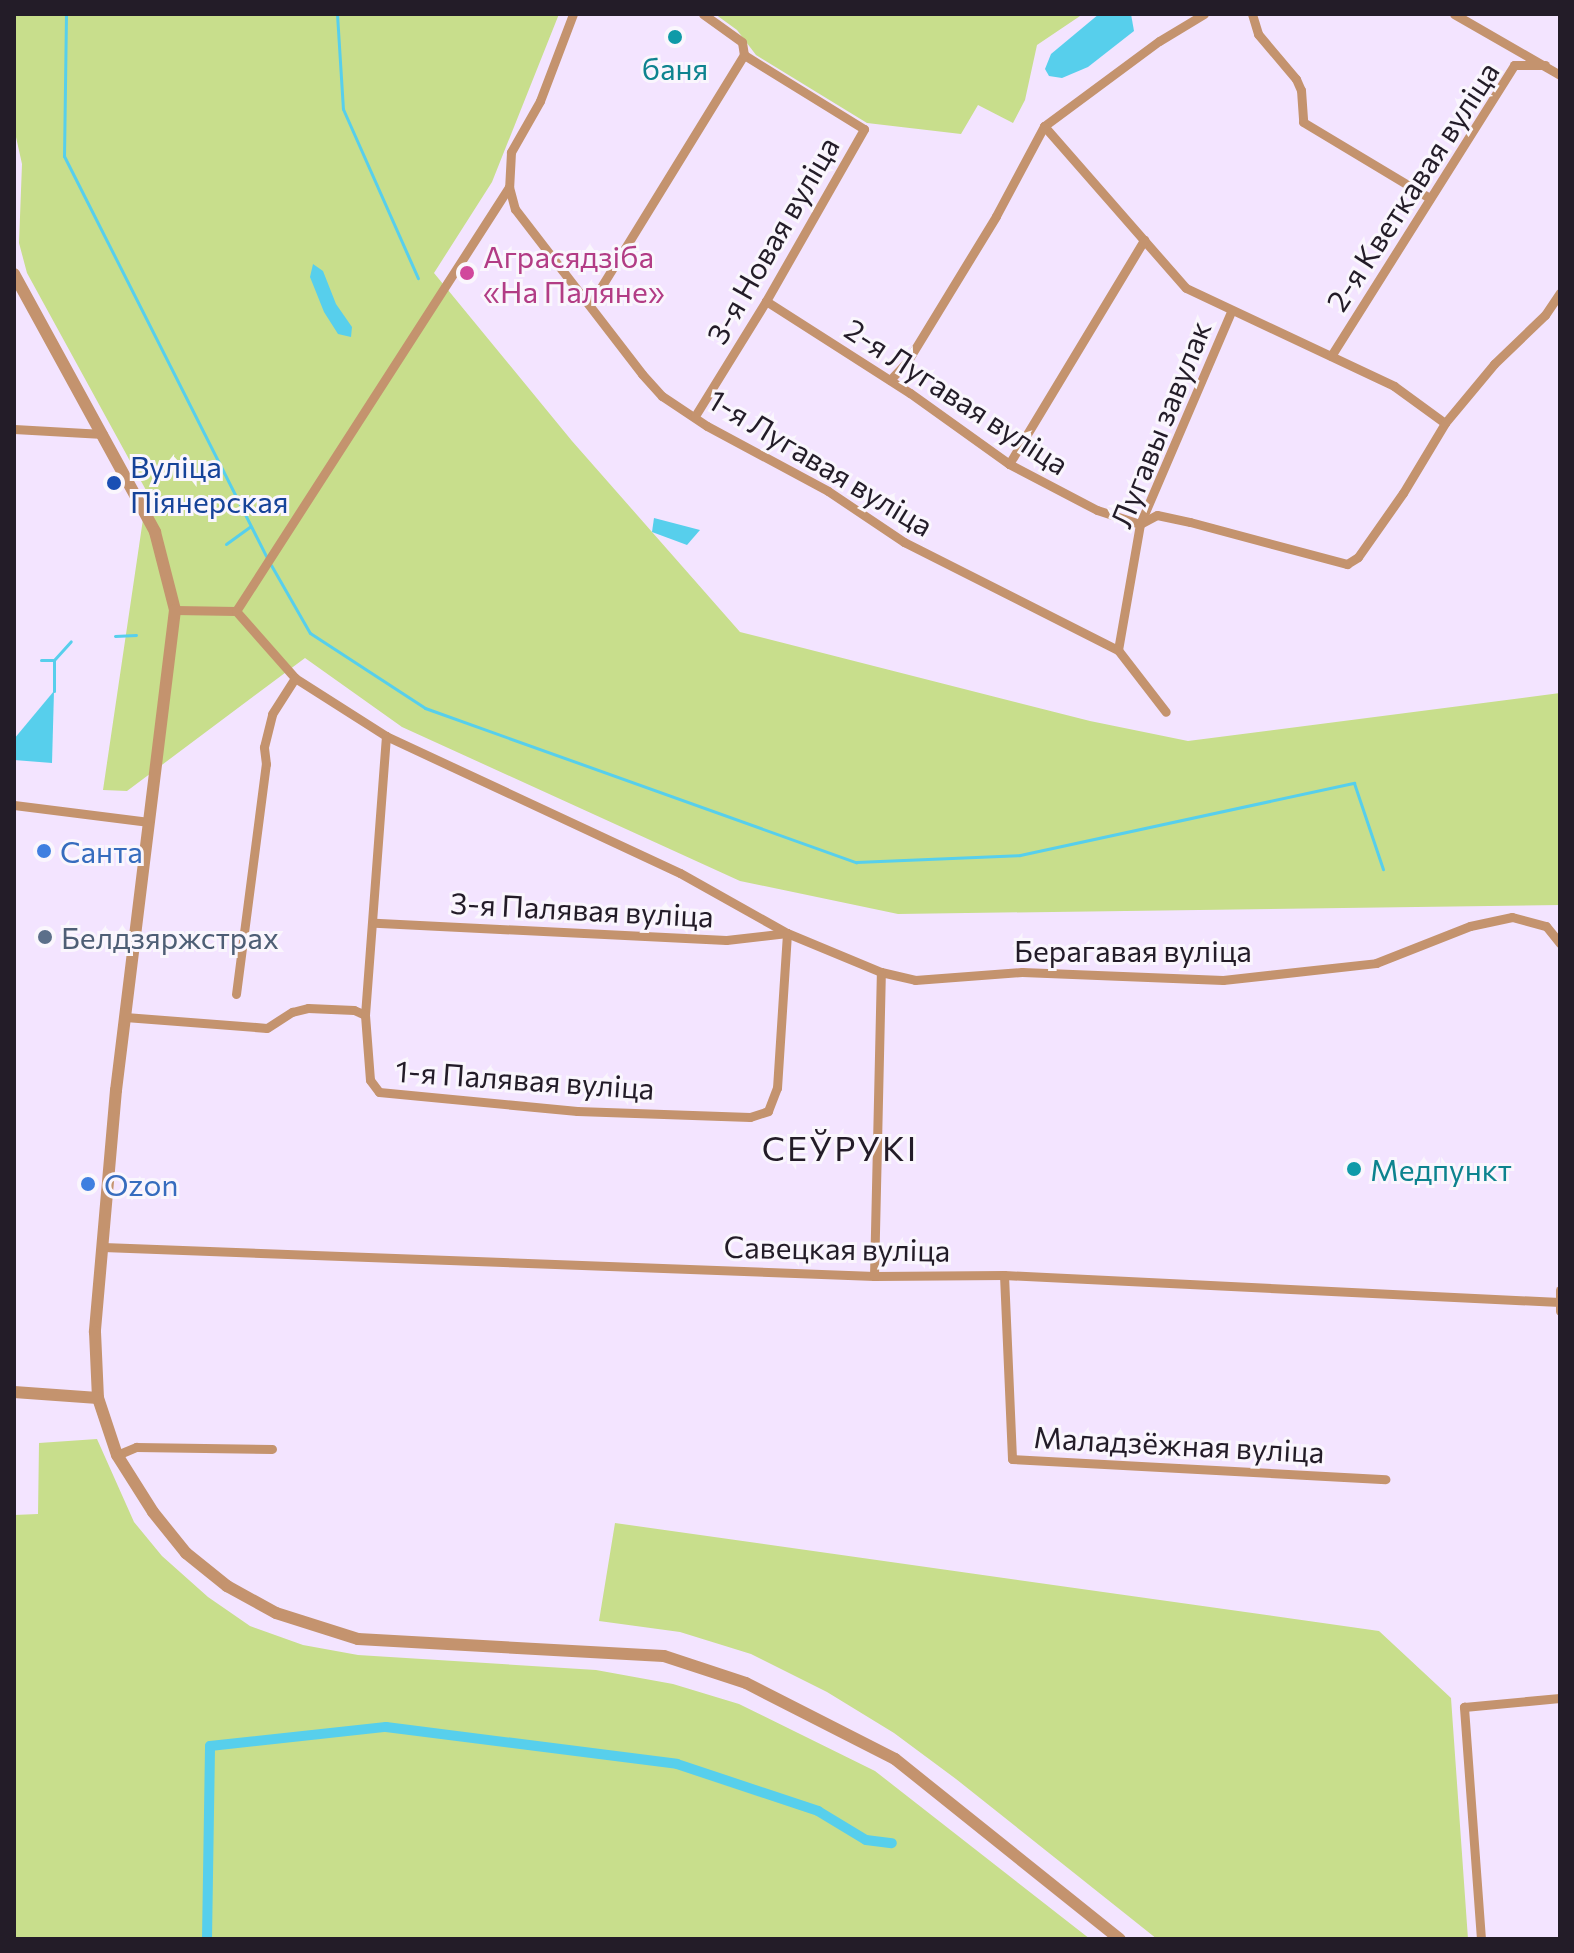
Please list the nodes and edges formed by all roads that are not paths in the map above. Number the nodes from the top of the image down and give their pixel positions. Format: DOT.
graph roads {
  1 [pos="573,14"];
  2 [pos="703,14"];
  3 [pos="1204,14"];
  4 [pos="1252,14"];
  5 [pos="1454,14"];
  6 [pos="744,55"];
  7 [pos="1545,65"];
  8 [pos="1560,75"];
  9 [pos="1044,126"];
  10 [pos="509,187"];
  11 [pos="1428,197"];
  12 [pos="1144,240"];
  13 [pos="14,274"];
  14 [pos="1560,293"];
  15 [pos="766,301"];
  16 [pos="590,305"];
  17 [pos="1231,312"];
  18 [pos="1331,356"];
  19 [pos="890,380"];
  20 [pos="695,416"];
  21 [pos="1445,423"];
  22 [pos="14,429"];
  23 [pos="103,434"];
  24 [pos="1009,464"];
  25 [pos="1140,524"];
  26 [pos="175,610"];
  27 [pos="236,611"];
  28 [pos="1118,650"];
  29 [pos="295,678"];
  30 [pos="1166,712"];
  31 [pos="386,736"];
  32 [pos="14,805"];
  33 [pos="149,822"];
  34 [pos="374,923"];
  35 [pos="787,933"];
  36 [pos="1560,943"];
  37 [pos="881,972"];
  38 [pos="236,994"];
  39 [pos="365,1015"];
  40 [pos="125,1017"];
  41 [pos="103,1247"];
  42 [pos="1004,1275"];
  43 [pos="874,1276"];
  44 [pos="1560,1290"];
  45 [pos="1559,1302"];
  46 [pos="1560,1311"];
  47 [pos="14,1392"];
  48 [pos="98,1398"];
  49 [pos="272,1449"];
  50 [pos="117,1455"];
  51 [pos="1385,1479"];
  52 [pos="1560,1698"];
  53 [pos="1120,1939"];
  54 [pos="1481,1939"];
  1 -- 10 [label="street"];
  2 -- 6 [label="street"];
  3 -- 9 [label="street"];
  4 -- 11 [label="street"];
  5 -- 7 [label="street"];
  6 -- 15 [label="street, 3-я Новая вуліца"];
  6 -- 16 [label="street"];
  7 -- 8 [label="street"];
  7 -- 11 [label="street, 2-я Кветкавая вуліца"];
  9 -- 12 [label="street"];
  9 -- 19 [label="street"];
  10 -- 16 [label="street, 1-я Лугавая вуліца"];
  10 -- 27 [label="street"];
  11 -- 18 [label="street, 2-я Кветкавая вуліца"];
  12 -- 17 [label="street"];
  12 -- 24 [label="street"];
  13 -- 23 [label="street"];
  14 -- 21 [label="street, 2-я Лугавая вуліца"];
  15 -- 19 [label="street, 2-я Лугавая вуліца"];
  15 -- 20 [label="street, 3-я Новая вуліца"];
  16 -- 20 [label="street, 1-я Лугавая вуліца"];
  17 -- 18 [label="street"];
  17 -- 25 [label="street, Лугавы завулак"];
  18 -- 21 [label="street"];
  19 -- 24 [label="street, 2-я Лугавая вуліца"];
  20 -- 28 [label="street, 1-я Лугавая вуліца"];
  21 -- 25 [label="street, 2-я Лугавая вуліца"];
  22 -- 23 [label="street"];
  23 -- 26 [label="street"];
  24 -- 25 [label="street, 2-я Лугавая вуліца"];
  25 -- 28 [label="street, Лугавы завулак"];
  26 -- 27 [label="street"];
  26 -- 33 [label="street"];
  27 -- 29 [label="street, Берагавая вуліца"];
  28 -- 30 [label="street, 1-я Лугавая вуліца"];
  29 -- 31 [label="street, Берагавая вуліца"];
  29 -- 38 [label="street"];
  31 -- 34 [label="street"];
  31 -- 35 [label="street, Берагавая вуліца"];
  32 -- 33 [label="street"];
  33 -- 40 [label="street"];
  34 -- 35 [label="street, 3-я Палявая вуліца"];
  34 -- 39 [label="street"];
  35 -- 37 [label="street, Берагавая вуліца"];
  35 -- 39 [label="street, 1-я Палявая вуліца"];
  36 -- 37 [label="street, Берагавая вуліца"];
  37 -- 43 [label="street"];
  39 -- 40 [label="street"];
  40 -- 41 [label="street"];
  41 -- 43 [label="street, Савецкая вуліца"];
  41 -- 48 [label="street"];
  42 -- 43 [label="street, Савецкая вуліца"];
  42 -- 45 [label="street, Савецкая вуліца"];
  42 -- 51 [label="street, Маладзёжная вуліца"];
  44 -- 45 [label="street"];
  45 -- 46 [label="street"];
  47 -- 48 [label="street"];
  48 -- 50 [label="street"];
  49 -- 50 [label="street"];
  50 -- 53 [label="street"];
  52 -- 54 [label="street"];
}
